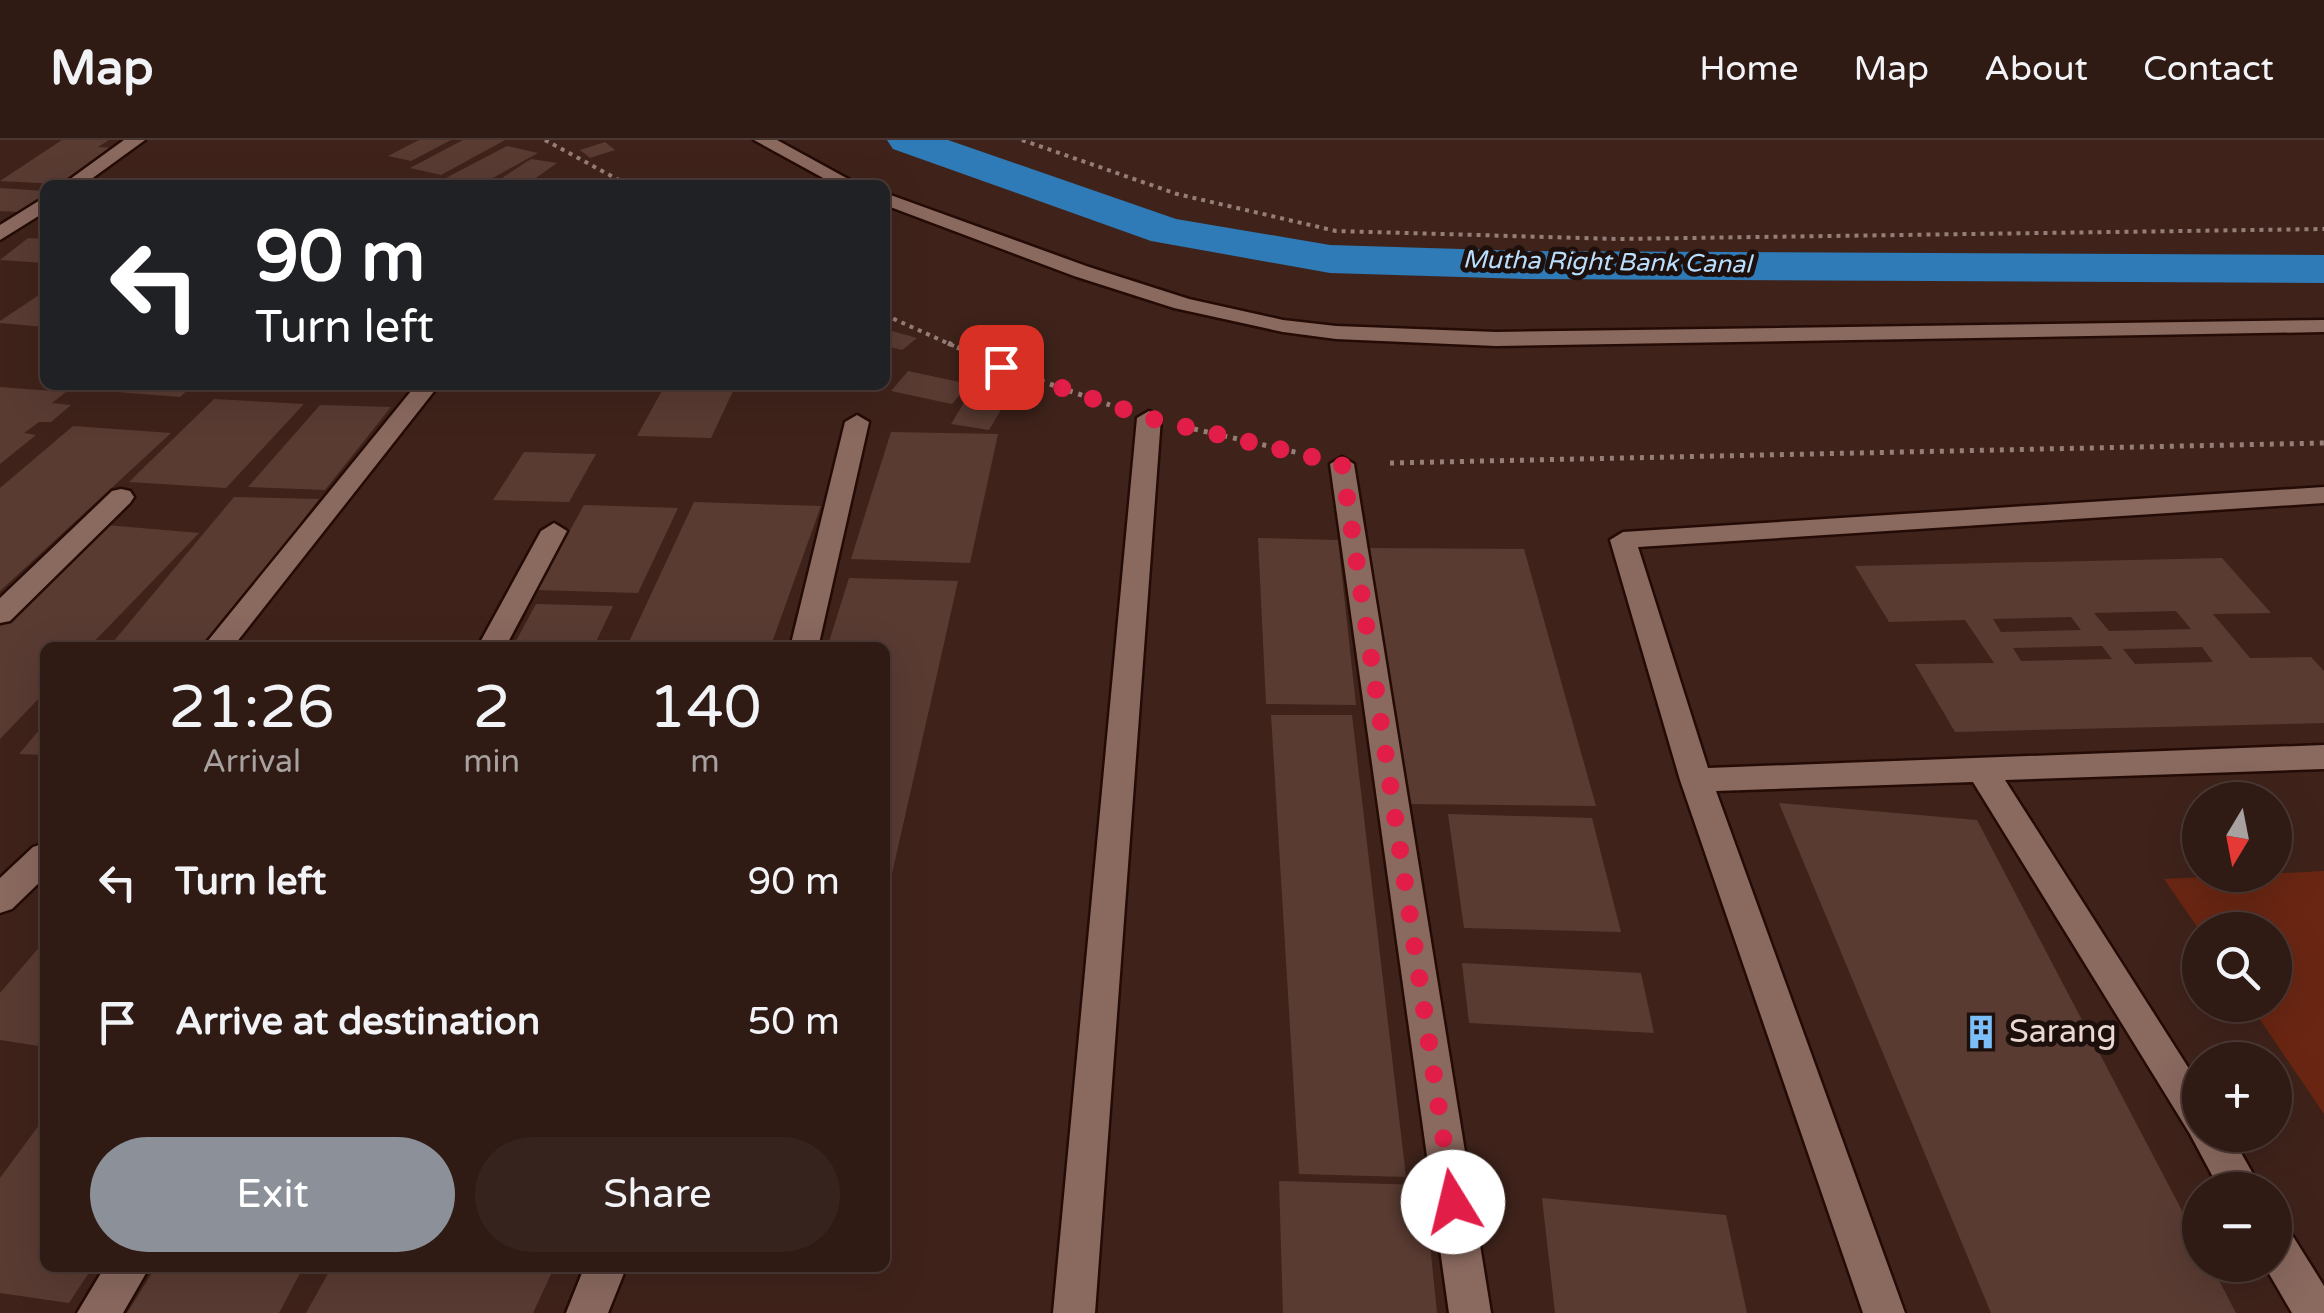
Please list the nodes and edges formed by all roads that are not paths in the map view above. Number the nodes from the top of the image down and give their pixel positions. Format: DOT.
graph roads {
  1 [pos="136,140"];
  2 [pos="763,140"];
  3 [pos="78,180"];
  4 [pos="840,180"];
  5 [pos="890,200"];
  6 [pos="40,206"];
  7 [pos="0,234"];
  8 [pos="2324,326"];
  9 [pos="424,390"];
  10 [pos="1149,418"];
  11 [pos="857,422"];
  12 [pos="1342,464"];
  13 [pos="2324,495"];
  14 [pos="121,498"];
  15 [pos="554,531"];
  16 [pos="0,614"];
  17 [pos="221,642"];
  18 [pos="495,642"];
  19 [pos="805,642"];
  20 [pos="2324,756"];
  21 [pos="1981,768"];
  22 [pos="1696,780"];
  23 [pos="40,861"];
  24 [pos="0,898"];
  25 [pos="2182,1091"];
  26 [pos="125,1272"];
  27 [pos="603,1272"];
  28 [pos="2292,1273"];
  29 [pos="98,1313"];
  30 [pos="587,1313"];
  31 [pos="1074,1313"];
  32 [pos="1470,1313"];
  33 [pos="1884,1313"];
  34 [pos="2316,1313"];
  1 -- 3 [label="street"];
  2 -- 4 [label="street"];
  5 -- 8 [label="street"];
  6 -- 7 [label="street"];
  9 -- 17 [label="street"];
  10 -- 31 [label="street"];
  11 -- 19 [label="street"];
  12 -- 32 [label="street"];
  13 -- 22 [label="street"];
  14 -- 16 [label="street"];
  15 -- 18 [label="street"];
  20 -- 21 [label="street"];
  21 -- 22 [label="street"];
  21 -- 25 [label="street"];
  22 -- 33 [label="street"];
  23 -- 24 [label="street"];
  26 -- 29 [label="street"];
  27 -- 30 [label="street"];
  28 -- 34 [label="street"];
}
